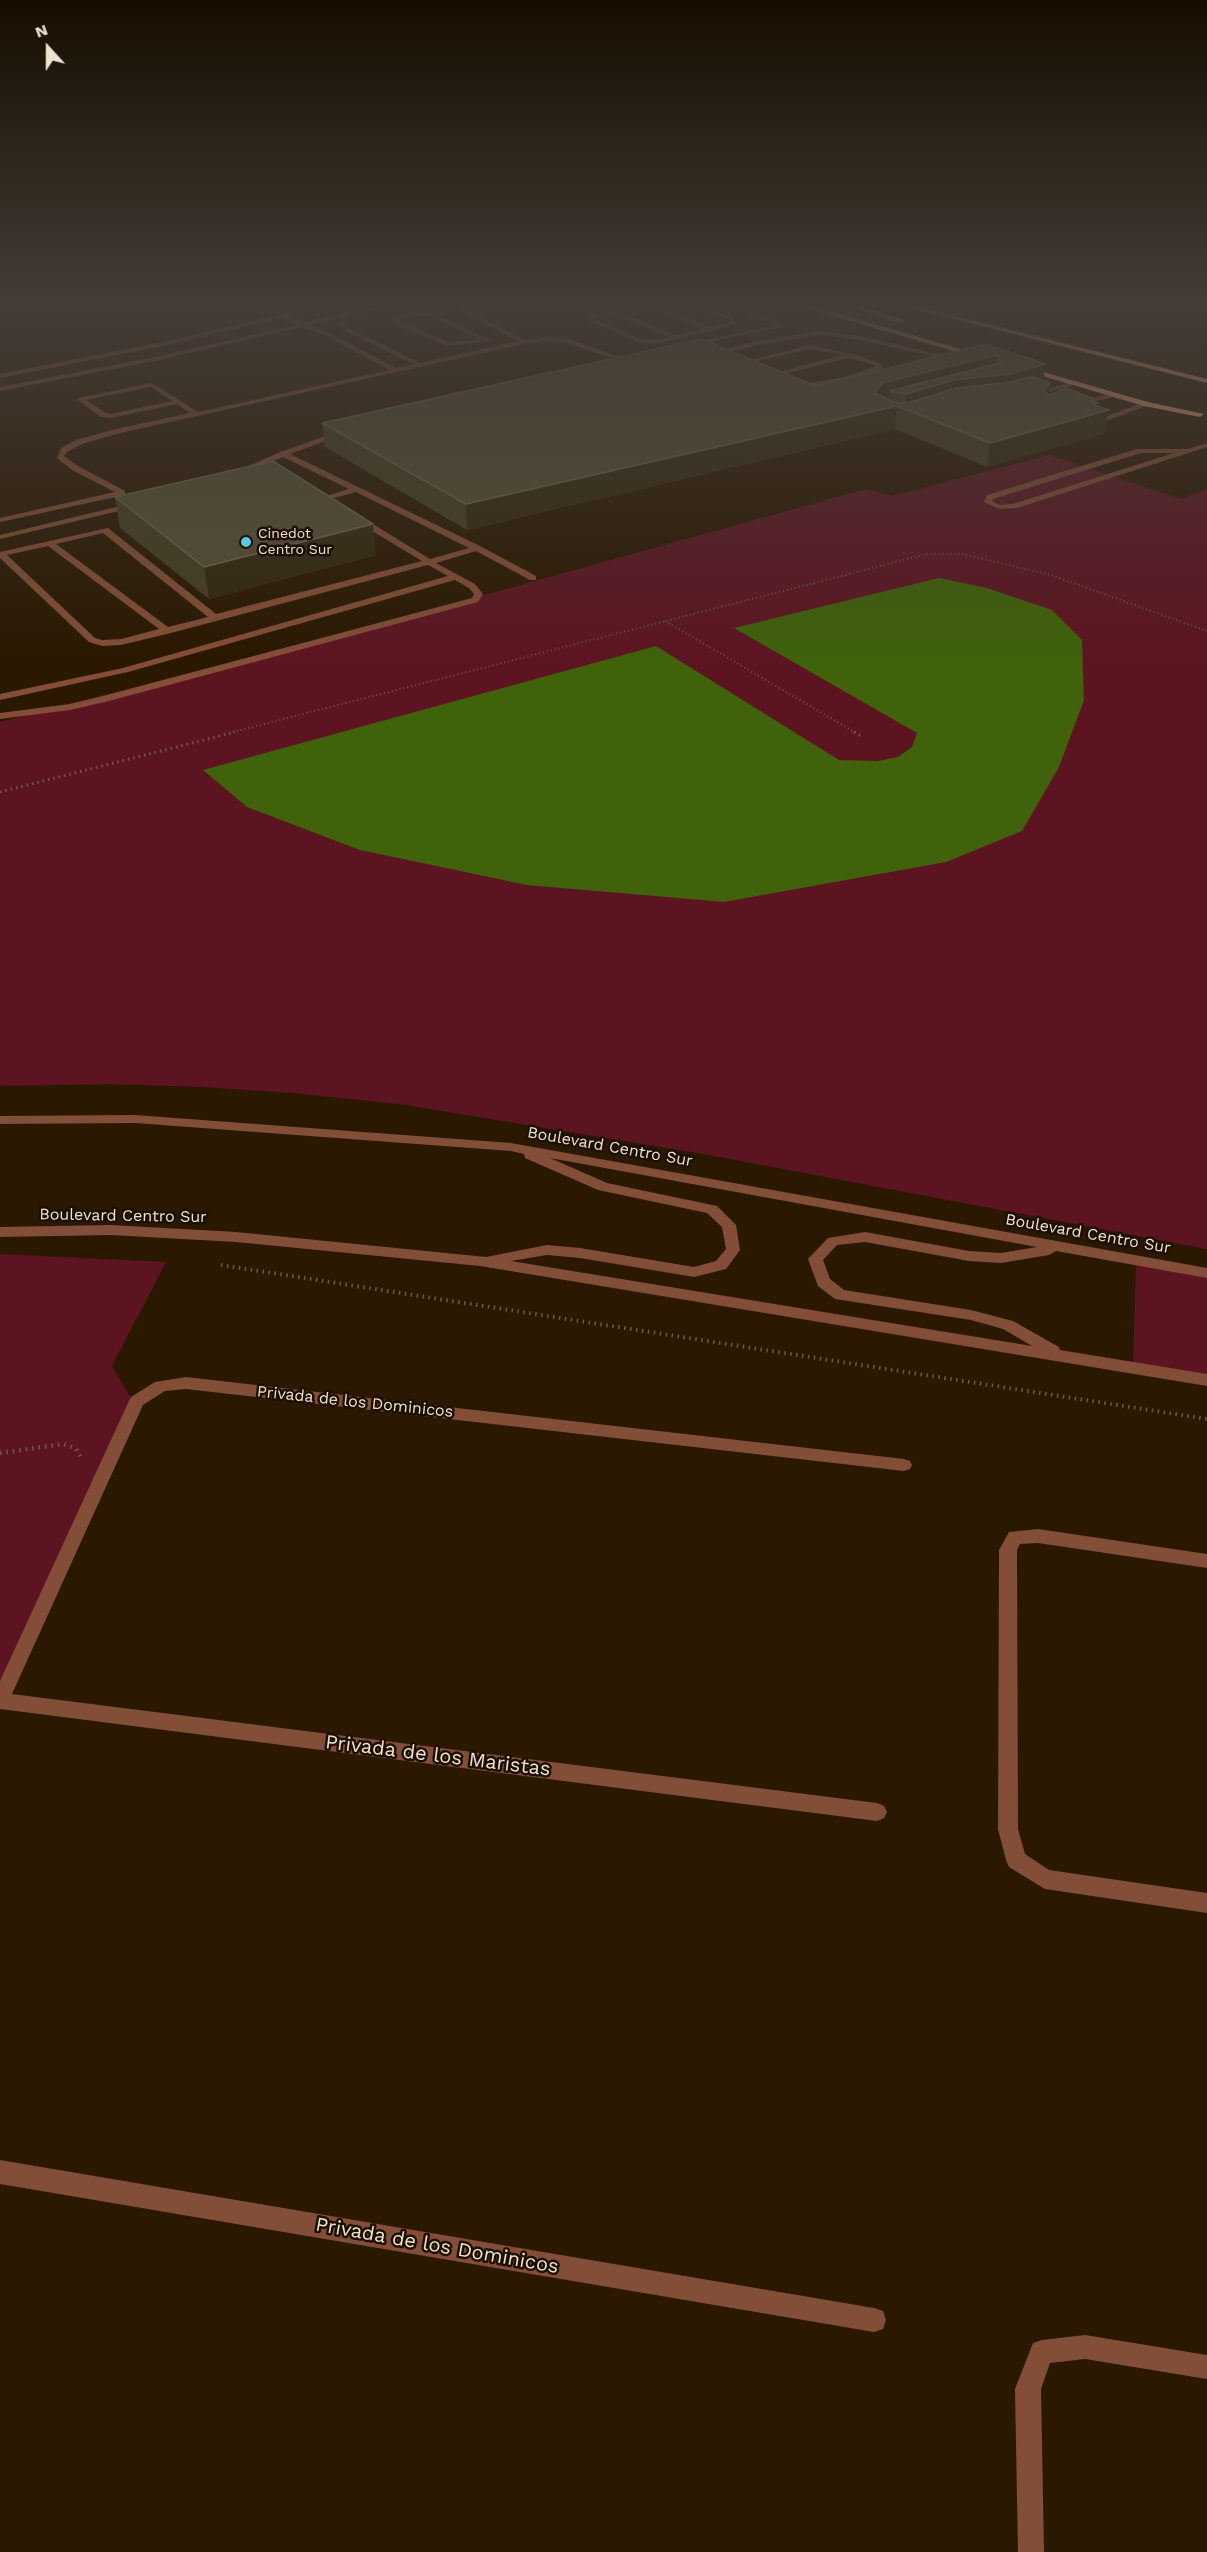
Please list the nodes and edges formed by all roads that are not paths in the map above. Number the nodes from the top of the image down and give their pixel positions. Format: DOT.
graph roads {
  1 [pos="147,425"];
  2 [pos="349,431"];
  3 [pos="1207,445"];
  4 [pos="1189,451"];
  5 [pos="283,454"];
  6 [pos="253,467"];
  7 [pos="263,472"];
  8 [pos="232,474"];
  9 [pos="355,490"];
  10 [pos="122,493"];
  11 [pos="316,494"];
  12 [pos="326,499"];
  13 [pos="336,504"];
  14 [pos="345,510"];
  15 [pos="0,520"];
  16 [pos="0,537"];
  17 [pos="50,543"];
  18 [pos="477,548"];
  19 [pos="429,562"];
  20 [pos="456,577"];
  21 [pos="533,578"];
  22 [pos="214,617"];
  23 [pos="167,631"];
  24 [pos="42,688"];
  25 [pos="0,697"];
  26 [pos="59,708"];
  27 [pos="0,716"];
  28 [pos="0,1120"];
  29 [pos="512,1147"];
  30 [pos="0,1232"];
  31 [pos="1061,1248"];
  32 [pos="480,1261"];
  33 [pos="1207,1273"];
  34 [pos="1061,1357"];
  35 [pos="1207,1380"];
  36 [pos="904,1465"];
  37 [pos="1207,1561"];
  38 [pos="0,1701"];
  39 [pos="877,1812"];
  40 [pos="1207,1903"];
  41 [pos="0,2172"];
  42 [pos="874,2320"];
  43 [pos="1207,2367"];
  44 [pos="1030,2552"];
  1 -- 10 [label="street"];
  2 -- 5 [label="street"];
  3 -- 4 [label="street"];
  4 -- 4 [label="street"];
  5 -- 6 [label="street"];
  5 -- 9 [label="street"];
  6 -- 7 [label="street"];
  6 -- 8 [label="street"];
  9 -- 12 [label="street"];
  9 -- 18 [label="street"];
  10 -- 15 [label="street"];
  10 -- 16 [label="street"];
  11 -- 12 [label="street"];
  12 -- 13 [label="street"];
  14 -- 19 [label="street"];
  17 -- 22 [label="street"];
  17 -- 23 [label="street"];
  17 -- 23 [label="street"];
  18 -- 19 [label="street"];
  18 -- 21 [label="street"];
  19 -- 20 [label="street"];
  19 -- 22 [label="street"];
  20 -- 24 [label="street"];
  20 -- 26 [label="street"];
  22 -- 23 [label="street"];
  24 -- 25 [label="street"];
  24 -- 26 [label="street"];
  26 -- 27 [label="street"];
  28 -- 29 [label="street, Boulevard Centro Sur"];
  29 -- 31 [label="street, Boulevard Centro Sur"];
  29 -- 32 [label="street"];
  30 -- 32 [label="street, Boulevard Centro Sur"];
  31 -- 33 [label="street, Boulevard Centro Sur"];
  31 -- 34 [label="street"];
  32 -- 34 [label="street, Boulevard Centro Sur"];
  34 -- 35 [label="street, Boulevard Centro Sur"];
  36 -- 38 [label="street, Privada de los Dominicos"];
  37 -- 40 [label="street"];
  38 -- 39 [label="street, Privada de los Maristas"];
  41 -- 42 [label="street, Privada de los Dominicos"];
  43 -- 44 [label="street"];
}
